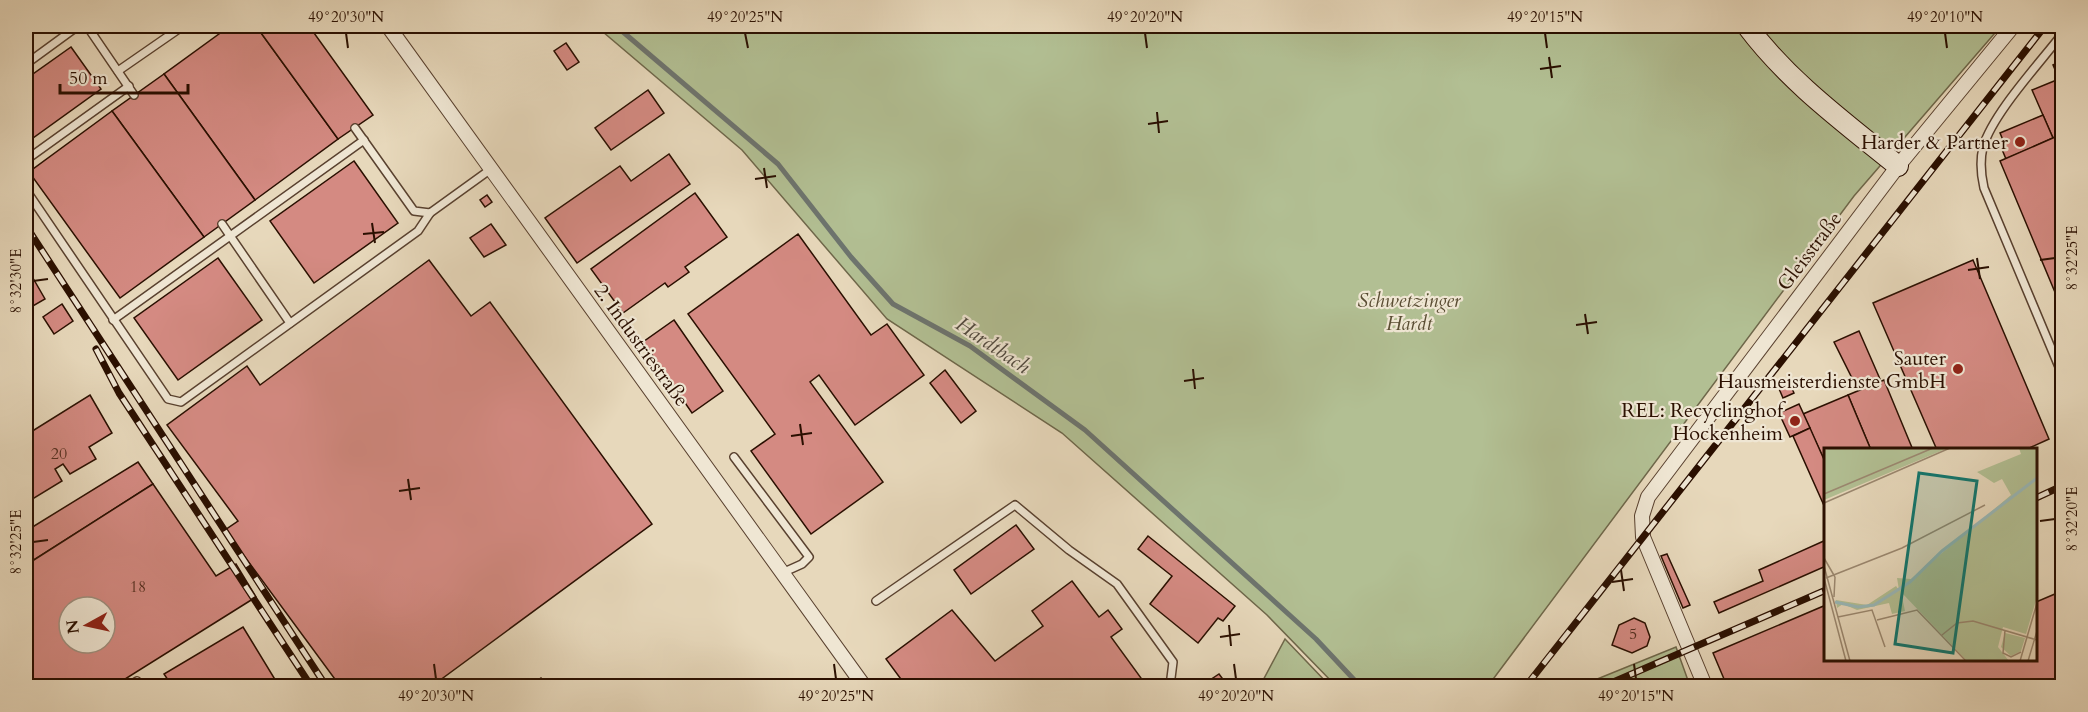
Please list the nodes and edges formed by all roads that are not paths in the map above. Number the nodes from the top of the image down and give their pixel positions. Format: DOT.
graph roads {
  1 [pos="78,26"];
  2 [pos="183,26"];
  3 [pos="388,26"];
  4 [pos="1747,26"];
  5 [pos="2013,26"];
  6 [pos="91,27"];
  7 [pos="2062,34"];
  8 [pos="26,64"];
  9 [pos="118,71"];
  10 [pos="129,86"];
  11 [pos="134,95"];
  12 [pos="355,128"];
  13 [pos="364,140"];
  14 [pos="26,160"];
  15 [pos="1898,166"];
  16 [pos="491,169"];
  17 [pos="26,190"];
  18 [pos="429,213"];
  19 [pos="222,224"];
  20 [pos="231,236"];
  21 [pos="113,320"];
  22 [pos="290,323"];
  23 [pos="2062,374"];
  24 [pos="734,457"];
  25 [pos="782,573"];
  26 [pos="876,601"];
  27 [pos="137,681"];
  28 [pos="129,687"];
  29 [pos="864,687"];
  30 [pos="1170,687"];
  31 [pos="1705,687"];
  1 -- 8 [label="lane"];
  2 -- 9 [label="lane"];
  3 -- 16 [label="street, 2. Industriestraße"];
  4 -- 15 [label="main road"];
  5 -- 15 [label="street, Gleisstraße"];
  6 -- 9 [label="lane"];
  7 -- 23 [label="lane"];
  9 -- 10 [label="lane"];
  10 -- 11 [label="lane"];
  10 -- 14 [label="lane"];
  12 -- 13 [label="lane"];
  13 -- 18 [label="lane"];
  13 -- 20 [label="lane"];
  15 -- 31 [label="street, Gleisstraße"];
  16 -- 18 [label="lane"];
  16 -- 25 [label="street, 2. Industriestraße"];
  17 -- 21 [label="lane"];
  18 -- 22 [label="lane"];
  19 -- 20 [label="lane"];
  20 -- 21 [label="lane"];
  20 -- 22 [label="lane"];
  21 -- 22 [label="lane"];
  24 -- 25 [label="lane"];
  25 -- 29 [label="street, 2. Industriestraße"];
  26 -- 30 [label="lane"];
  27 -- 28 [label="lane"];
}
